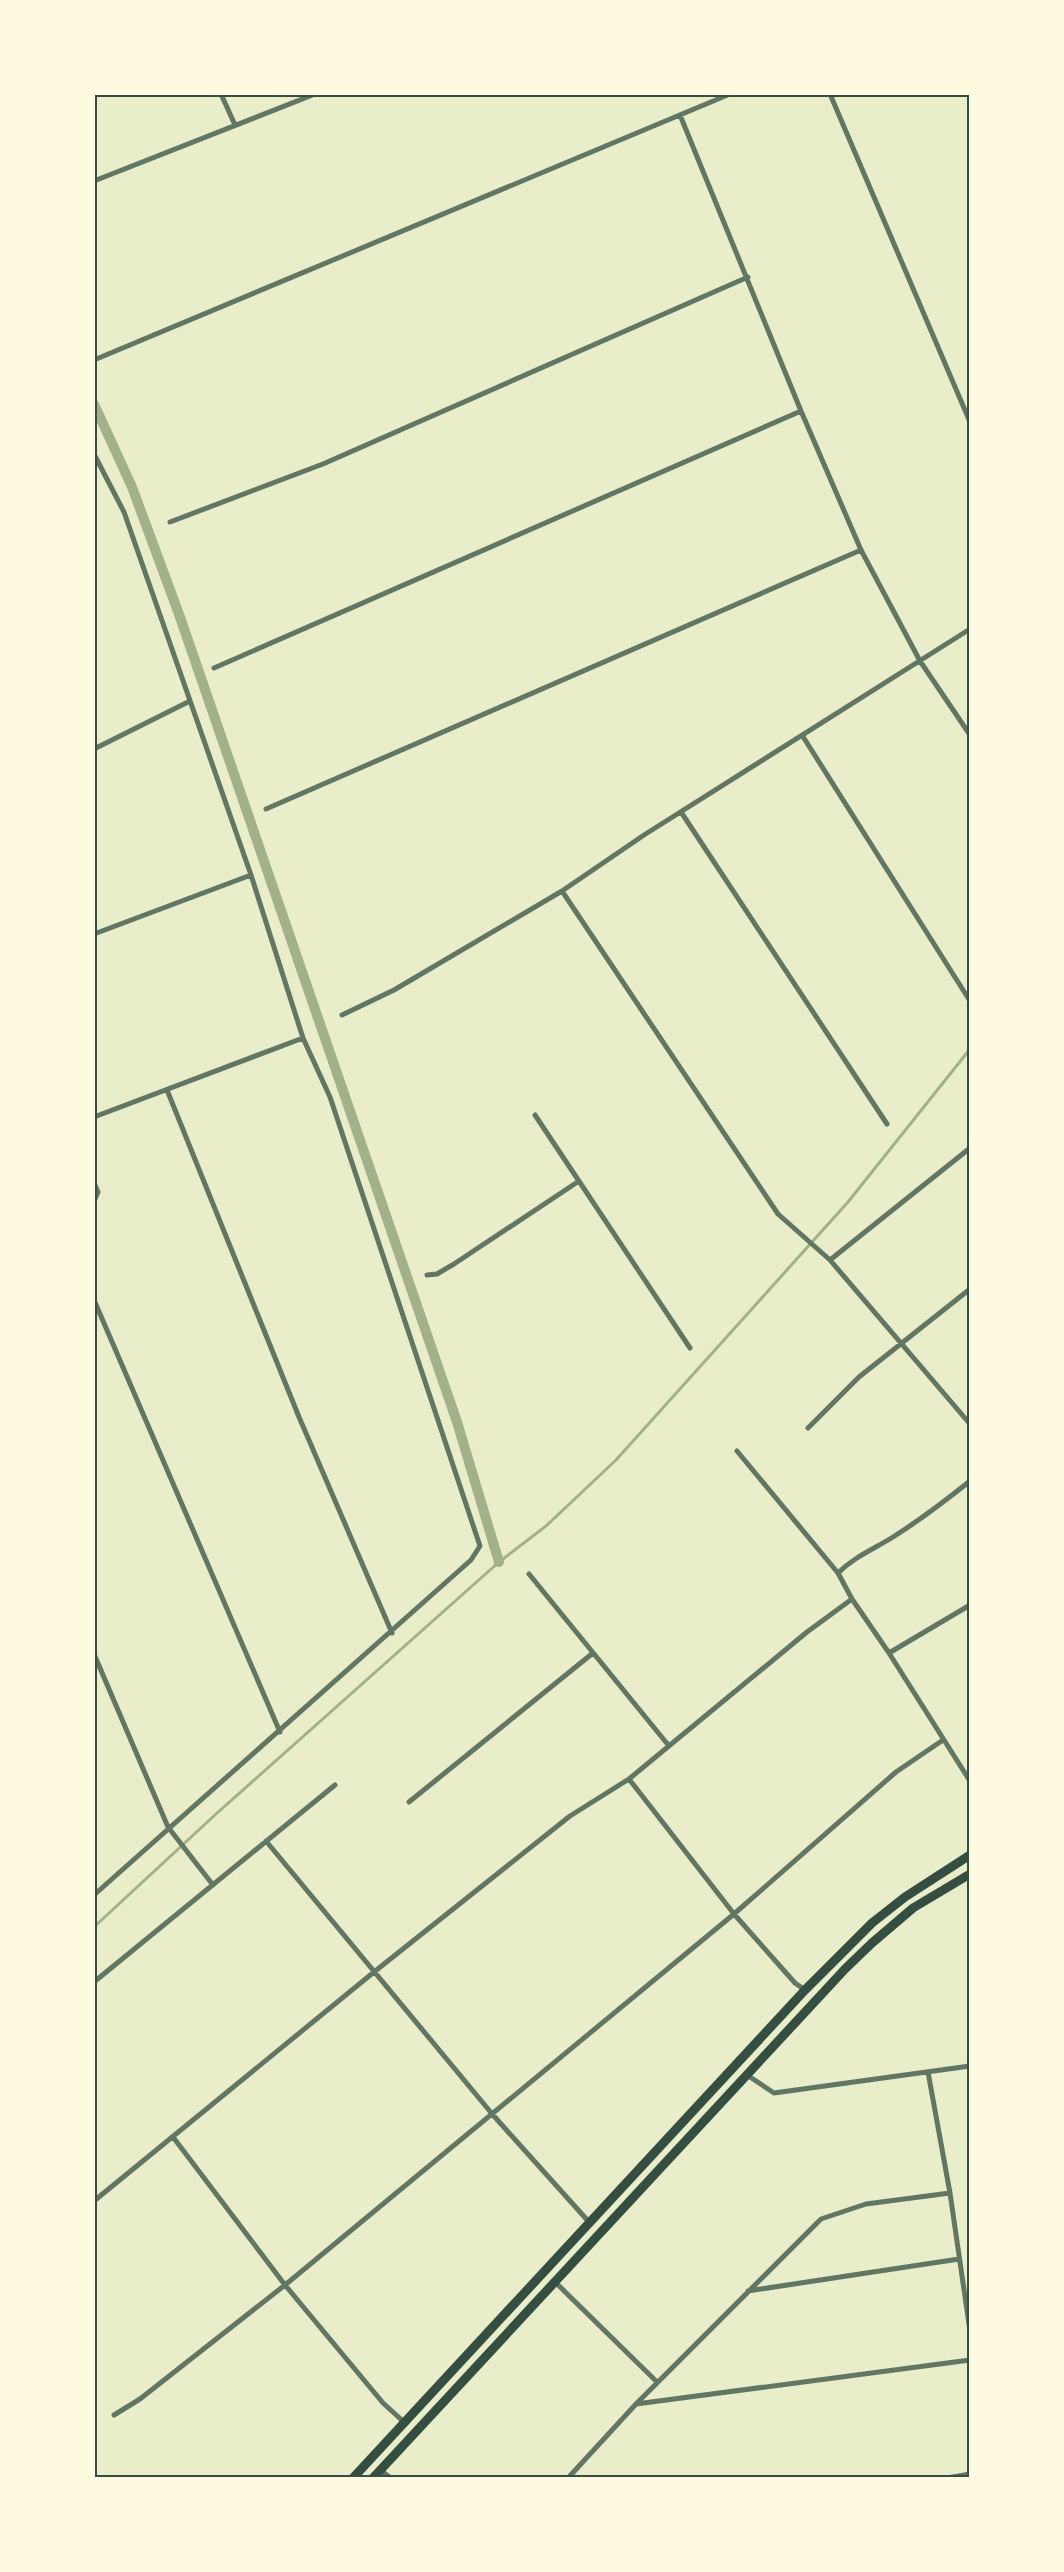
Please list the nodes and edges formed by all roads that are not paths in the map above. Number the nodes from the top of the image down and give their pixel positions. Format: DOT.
graph roads {
  1 [pos="221,94"];
  2 [pos="315,94"];
  3 [pos="730,94"];
  4 [pos="830,94"];
  5 [pos="717,97"];
  6 [pos="680,115"];
  7 [pos="235,126"];
  8 [pos="94,181"];
  9 [pos="748,277"];
  10 [pos="94,350"];
  11 [pos="97,359"];
  12 [pos="801,411"];
  13 [pos="969,422"];
  14 [pos="94,454"];
  15 [pos="170,522"];
  16 [pos="861,550"];
  17 [pos="969,629"];
  18 [pos="920,661"];
  19 [pos="214,668"];
  20 [pos="188,702"];
  21 [pos="802,735"];
  22 [pos="969,735"];
  23 [pos="94,748"];
  24 [pos="266,809"];
  25 [pos="681,812"];
  26 [pos="250,875"];
  27 [pos="562,891"];
  28 [pos="94,934"];
  29 [pos="969,1001"];
  30 [pos="342,1015"];
  31 [pos="303,1038"];
  32 [pos="167,1090"];
  33 [pos="535,1115"];
  34 [pos="94,1117"];
  35 [pos="887,1124"];
  36 [pos="969,1148"];
  37 [pos="579,1181"];
  38 [pos="94,1183"];
  39 [pos="94,1201"];
  40 [pos="830,1260"];
  41 [pos="427,1275"];
  42 [pos="969,1289"];
  43 [pos="94,1300"];
  44 [pos="902,1343"];
  45 [pos="690,1348"];
  46 [pos="969,1424"];
  47 [pos="808,1428"];
  48 [pos="737,1451"];
  49 [pos="969,1482"];
  50 [pos="838,1573"];
  51 [pos="529,1574"];
  52 [pos="852,1599"];
  53 [pos="969,1605"];
  54 [pos="392,1633"];
  55 [pos="593,1653"];
  56 [pos="889,1653"];
  57 [pos="94,1654"];
  58 [pos="280,1732"];
  59 [pos="943,1740"];
  60 [pos="669,1746"];
  61 [pos="629,1779"];
  62 [pos="969,1781"];
  63 [pos="334,1785"];
  64 [pos="409,1802"];
  65 [pos="168,1827"];
  66 [pos="266,1841"];
  67 [pos="969,1855"];
  68 [pos="969,1874"];
  69 [pos="213,1885"];
  70 [pos="94,1895"];
  71 [pos="734,1914"];
  72 [pos="374,1972"];
  73 [pos="94,1982"];
  74 [pos="805,1990"];
  75 [pos="969,2066"];
  76 [pos="928,2072"];
  77 [pos="747,2075"];
  78 [pos="493,2115"];
  79 [pos="172,2137"];
  80 [pos="950,2193"];
  81 [pos="94,2201"];
  82 [pos="589,2222"];
  83 [pos="959,2259"];
  84 [pos="554,2281"];
  85 [pos="285,2285"];
  86 [pos="746,2291"];
  87 [pos="969,2331"];
  88 [pos="969,2360"];
  89 [pos="657,2382"];
  90 [pos="636,2404"];
  91 [pos="114,2415"];
  92 [pos="405,2423"];
  93 [pos="377,2474"];
  94 [pos="969,2474"];
  95 [pos="353,2478"];
  96 [pos="391,2478"];
  97 [pos="568,2478"];
  98 [pos="947,2478"];
  1 -- 7 [label="street"];
  2 -- 7 [label="street"];
  3 -- 5 [label="street"];
  4 -- 13 [label="street"];
  5 -- 6 [label="street"];
  6 -- 9 [label="street"];
  6 -- 11 [label="street"];
  7 -- 8 [label="street"];
  9 -- 12 [label="street"];
  9 -- 15 [label="street"];
  10 -- 11 [label="street"];
  12 -- 16 [label="street"];
  12 -- 19 [label="street"];
  14 -- 20 [label="street"];
  16 -- 18 [label="street"];
  16 -- 24 [label="street"];
  17 -- 18 [label="street"];
  18 -- 21 [label="street"];
  18 -- 22 [label="street"];
  20 -- 23 [label="street"];
  20 -- 26 [label="street"];
  21 -- 25 [label="street"];
  21 -- 29 [label="street"];
  25 -- 27 [label="street"];
  25 -- 35 [label="street"];
  26 -- 28 [label="street"];
  26 -- 31 [label="street"];
  27 -- 30 [label="street"];
  27 -- 40 [label="street"];
  31 -- 32 [label="street"];
  31 -- 54 [label="street"];
  32 -- 34 [label="street"];
  32 -- 54 [label="street"];
  33 -- 37 [label="street"];
  36 -- 40 [label="street"];
  37 -- 41 [label="street"];
  37 -- 45 [label="street"];
  38 -- 39 [label="street"];
  40 -- 44 [label="street"];
  42 -- 44 [label="street"];
  43 -- 58 [label="street"];
  44 -- 46 [label="street"];
  44 -- 47 [label="street"];
  48 -- 50 [label="street"];
  49 -- 50 [label="street"];
  50 -- 52 [label="street"];
  51 -- 55 [label="street"];
  52 -- 56 [label="street"];
  52 -- 60 [label="street"];
  53 -- 56 [label="street"];
  54 -- 58 [label="street"];
  55 -- 60 [label="street"];
  55 -- 64 [label="street"];
  56 -- 59 [label="street"];
  57 -- 65 [label="street"];
  58 -- 65 [label="street"];
  59 -- 62 [label="street"];
  59 -- 71 [label="street"];
  60 -- 61 [label="street"];
  61 -- 71 [label="street"];
  61 -- 72 [label="street"];
  63 -- 66 [label="street"];
  65 -- 69 [label="street"];
  65 -- 70 [label="street"];
  66 -- 69 [label="street"];
  66 -- 72 [label="street"];
  67 -- 74 [label="highway"];
  68 -- 77 [label="highway"];
  69 -- 73 [label="street"];
  71 -- 74 [label="street"];
  71 -- 78 [label="street"];
  72 -- 78 [label="street"];
  72 -- 79 [label="street"];
  74 -- 82 [label="highway"];
  75 -- 76 [label="street"];
  76 -- 77 [label="street"];
  76 -- 80 [label="street"];
  77 -- 84 [label="highway"];
  78 -- 82 [label="street"];
  78 -- 85 [label="street"];
  79 -- 81 [label="street"];
  79 -- 85 [label="street"];
  80 -- 83 [label="street"];
  80 -- 86 [label="street"];
  82 -- 92 [label="highway"];
  83 -- 86 [label="street"];
  83 -- 87 [label="street"];
  84 -- 89 [label="street"];
  84 -- 93 [label="highway"];
  85 -- 91 [label="street"];
  85 -- 92 [label="street"];
  86 -- 89 [label="street"];
  88 -- 90 [label="street"];
  89 -- 90 [label="street"];
  90 -- 97 [label="street"];
  92 -- 95 [label="highway"];
  93 -- 96 [label="street"];
  94 -- 98 [label="street"];
}
